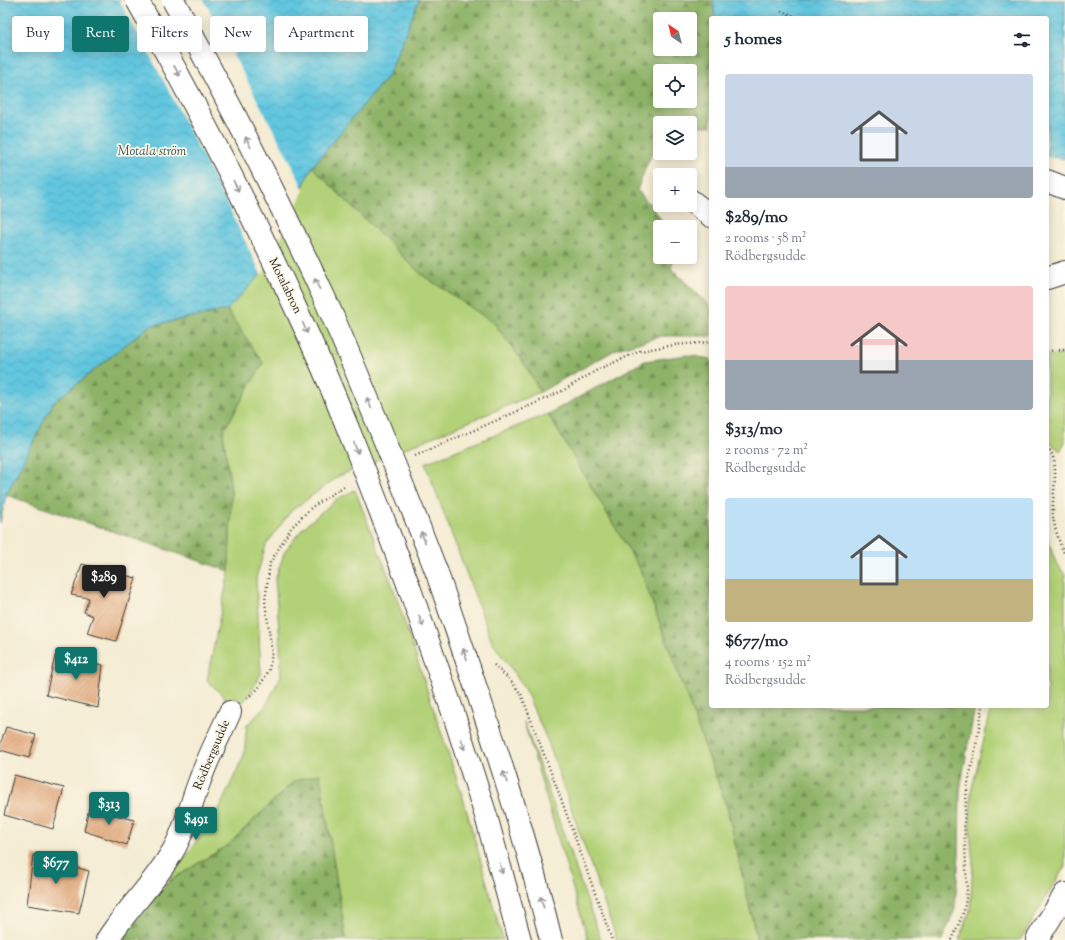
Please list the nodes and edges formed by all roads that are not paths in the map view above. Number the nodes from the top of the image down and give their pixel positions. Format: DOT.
graph roads {
  1 [pos="137,0"];
  2 [pos="173,0"];
  3 [pos="1049,182"];
  4 [pos="1065,188"];
  5 [pos="697,205"];
  6 [pos="709,214"];
  7 [pos="1065,272"];
  8 [pos="1049,277"];
  9 [pos="230,712"];
  10 [pos="1065,894"];
  11 [pos="107,940"];
  12 [pos="520,940"];
  13 [pos="551,940"];
  14 [pos="1037,940"];
  1 -- 12 [label="main road, Motalabron, one-way, bridge"];
  13 -- 2 [label="main road, one-way, bridge"];
  3 -- 4 [label="main road"];
  5 -- 6 [label="main road"];
  7 -- 8 [label="main road"];
  9 -- 11 [label="main road, Rödbergsudde"];
  10 -- 14 [label="main road"];
}
